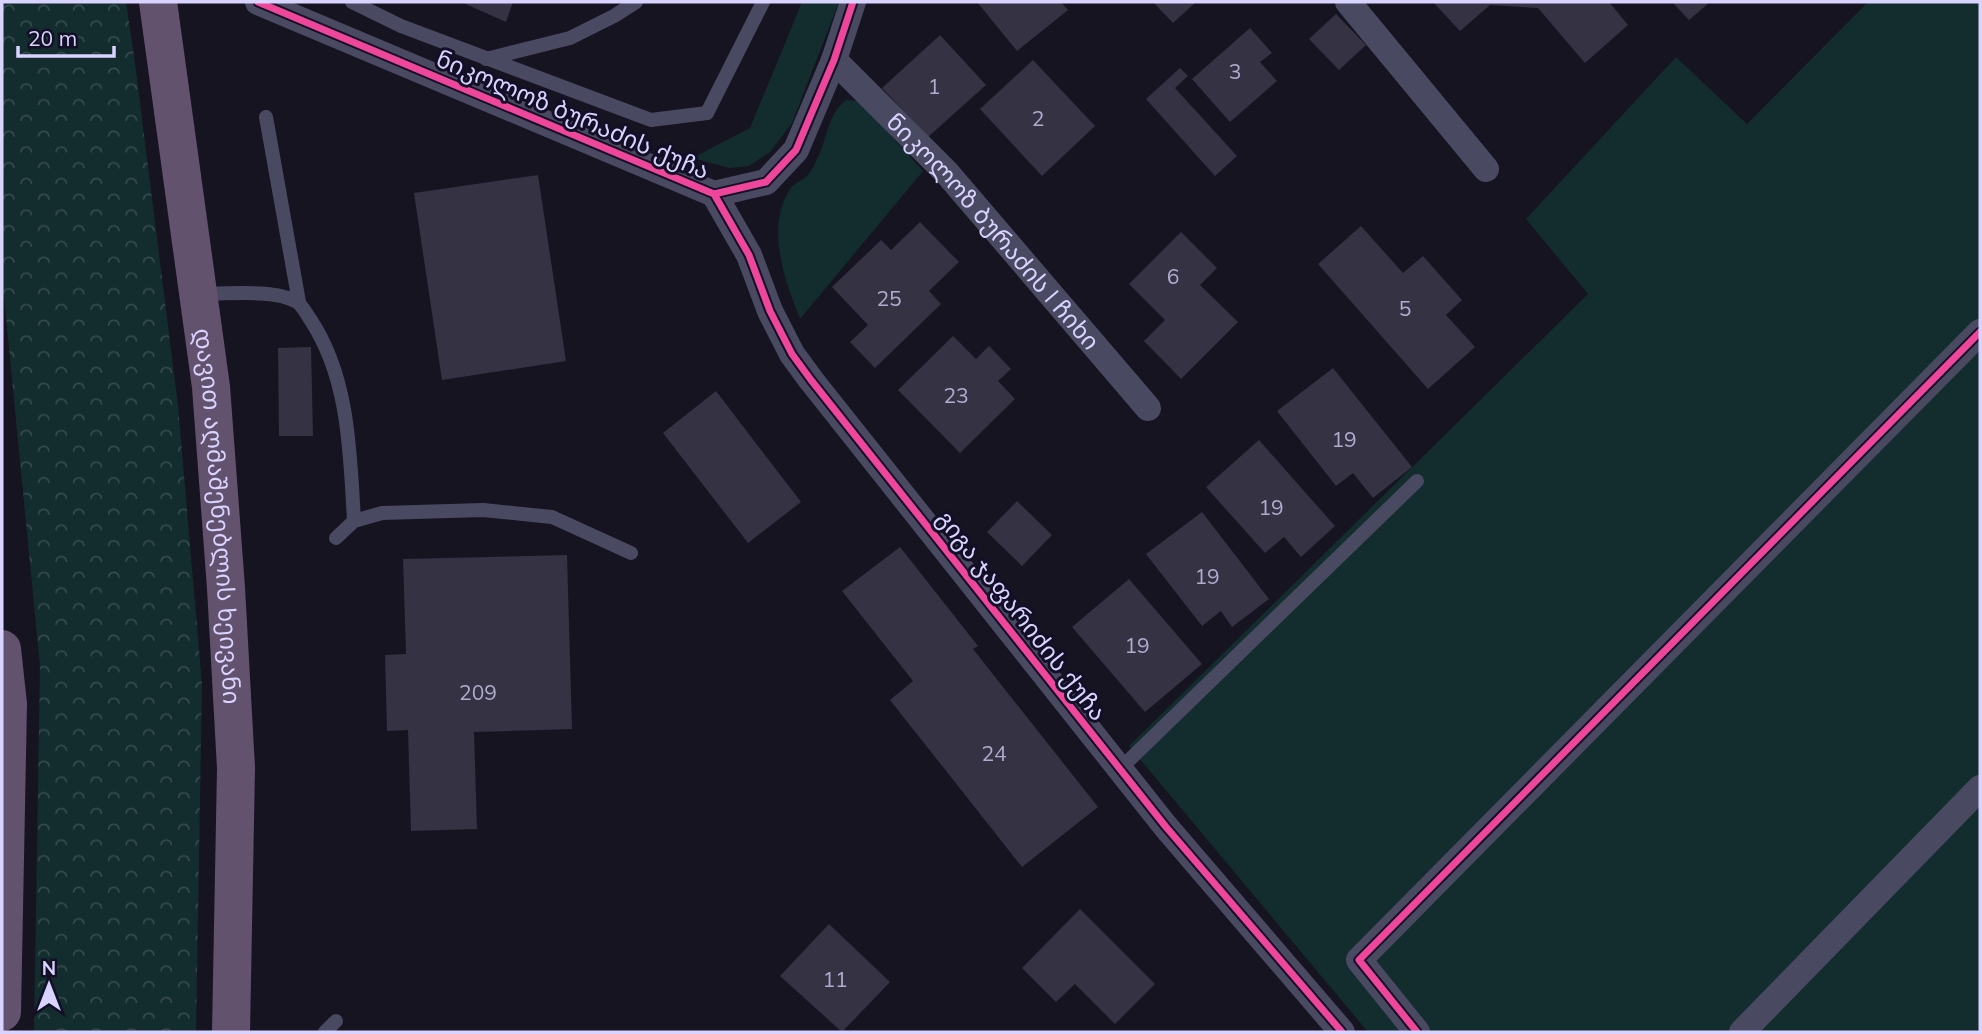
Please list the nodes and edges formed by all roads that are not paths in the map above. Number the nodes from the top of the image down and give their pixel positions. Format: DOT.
graph roads {
  1 [pos="158,2"];
  2 [pos="258,2"];
  3 [pos="352,2"];
  4 [pos="636,2"];
  5 [pos="763,2"];
  6 [pos="853,2"];
  7 [pos="1348,2"];
  8 [pos="486,59"];
  9 [pos="834,60"];
  10 [pos="266,117"];
  11 [pos="1486,169"];
  12 [pos="714,194"];
  13 [pos="200,294"];
  14 [pos="299,302"];
  15 [pos="1980,332"];
  16 [pos="1148,408"];
  17 [pos="1417,481"];
  18 [pos="354,521"];
  19 [pos="335,538"];
  20 [pos="631,553"];
  21 [pos="2,649"];
  22 [pos="1120,769"];
  23 [pos="1980,788"];
  24 [pos="2,1012"];
  25 [pos="335,1021"];
  26 [pos="231,1032"];
  27 [pos="326,1032"];
  28 [pos="1342,1032"];
  29 [pos="1417,1032"];
  30 [pos="1742,1032"];
  1 -- 13 [label="highway, დავით აღმაშენებლის ხეივანი"];
  2 -- 12 [label="street, ნიკოლოზ ბურაძის ქუჩა"];
  3 -- 8 [label="lane"];
  4 -- 8 [label="lane"];
  5 -- 8 [label="lane"];
  6 -- 9 [label="street, ნიკოლოზ ბურაძის ქუჩა"];
  7 -- 11 [label="street"];
  9 -- 12 [label="street, ნიკოლოზ ბურაძის ქუჩა"];
  9 -- 16 [label="street, ნიკოლოზ ბურაძის I ჩიხი"];
  10 -- 14 [label="lane"];
  12 -- 22 [label="street, გიგა ჯაფარიძის ქუჩა"];
  13 -- 14 [label="lane"];
  13 -- 26 [label="highway, დავით აღმაშენებლის ხეივანი"];
  14 -- 18 [label="lane"];
  15 -- 29 [label="street"];
  17 -- 22 [label="lane"];
  18 -- 19 [label="lane"];
  18 -- 20 [label="lane"];
  21 -- 24 [label="highway"];
  22 -- 28 [label="street, გიგა ჯაფარიძის ქუჩა"];
  23 -- 30 [label="street"];
  25 -- 27 [label="lane"];
}
